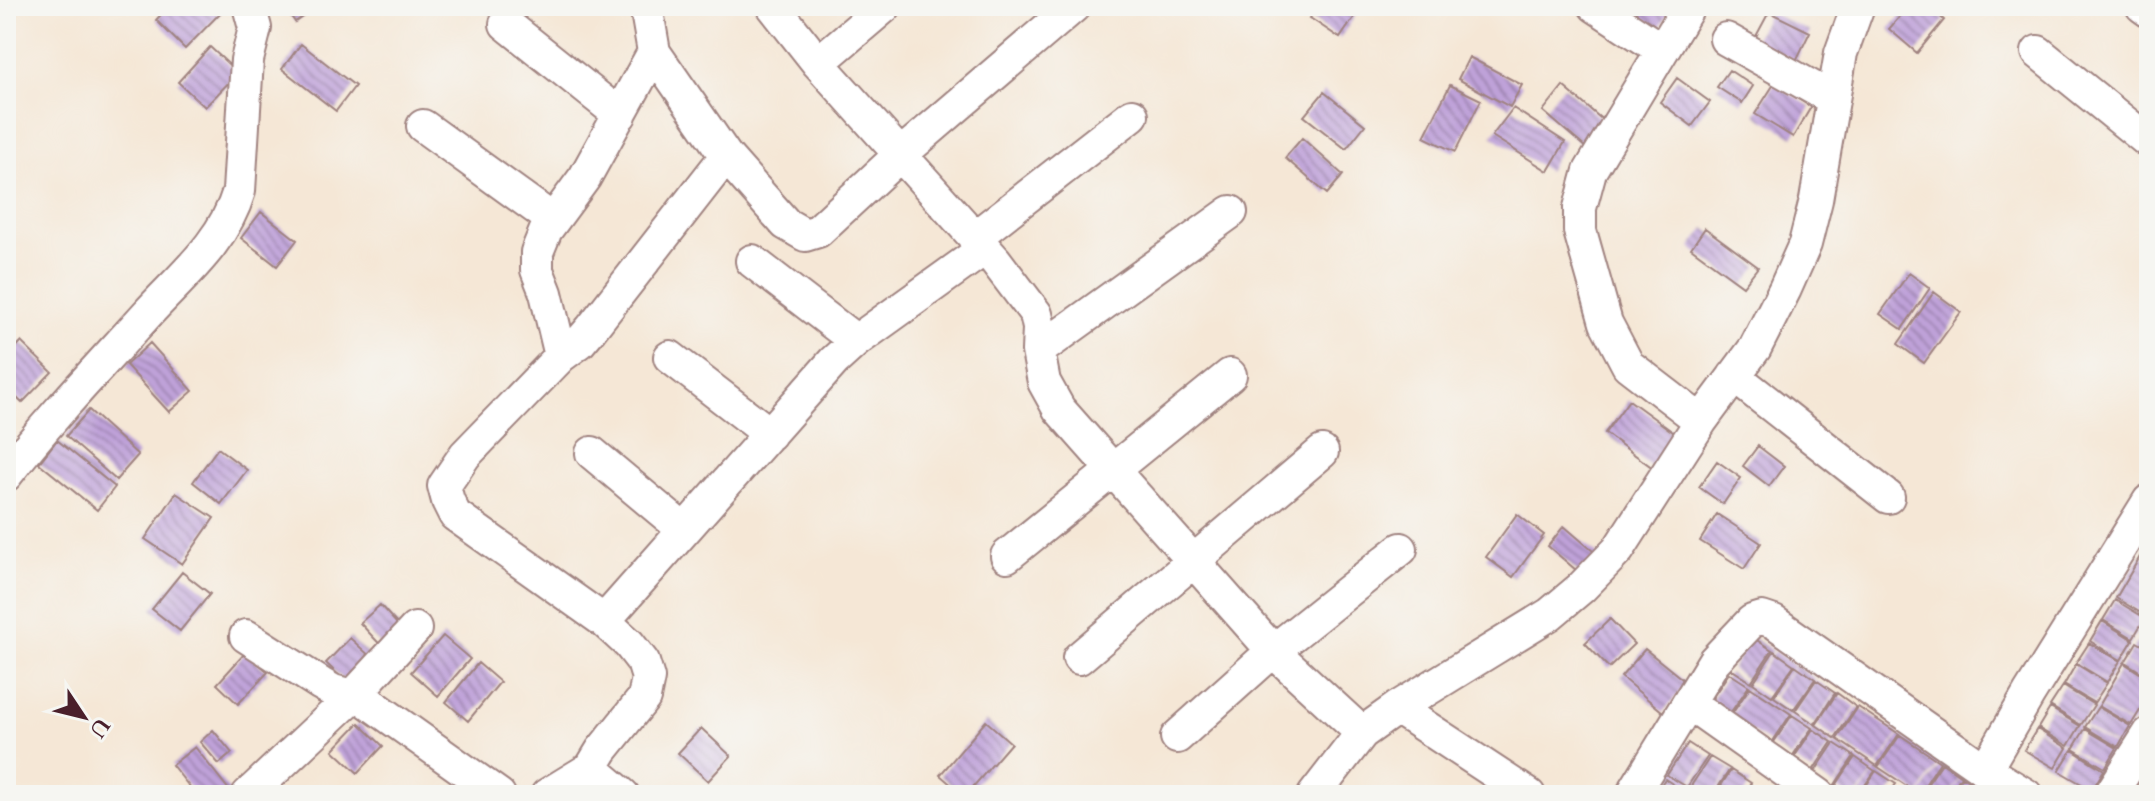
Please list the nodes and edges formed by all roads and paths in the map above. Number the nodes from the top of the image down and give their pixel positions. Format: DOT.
graph roads {
  1 [pos="249,6"];
  2 [pos="646,6"];
  3 [pos="773,6"];
  4 [pos="885,6"];
  5 [pos="1074,6"];
  6 [pos="1595,6"];
  7 [pos="1689,6"];
  8 [pos="1858,6"];
  9 [pos="2142,6"];
  10 [pos="2149,11"];
  11 [pos="506,24"];
  12 [pos="1726,39"];
  13 [pos="1662,50"];
  14 [pos="654,52"];
  15 [pos="2038,52"];
  16 [pos="818,63"];
  17 [pos="1833,99"];
  18 [pos="620,115"];
  19 [pos="1132,115"];
  20 [pos="423,126"];
  21 [pos="2149,142"];
  22 [pos="900,155"];
  23 [pos="726,156"];
  24 [pos="1231,212"];
  25 [pos="553,220"];
  26 [pos="979,243"];
  27 [pos="752,261"];
  28 [pos="856,341"];
  29 [pos="1038,351"];
  30 [pos="561,356"];
  31 [pos="670,357"];
  32 [pos="1230,375"];
  33 [pos="1734,376"];
  34 [pos="1701,421"];
  35 [pos="770,434"];
  36 [pos="1322,452"];
  37 [pos="592,453"];
  38 [pos="1114,469"];
  39 [pos="6,475"];
  40 [pos="1888,497"];
  41 [pos="2149,501"];
  42 [pos="683,529"];
  43 [pos="1401,549"];
  44 [pos="1007,556"];
  45 [pos="1194,560"];
  46 [pos="604,621"];
  47 [pos="415,629"];
  48 [pos="246,636"];
  49 [pos="1273,651"];
  50 [pos="1079,658"];
  51 [pos="354,695"];
  52 [pos="1689,703"];
  53 [pos="1397,708"];
  54 [pos="1362,733"];
  55 [pos="2149,734"];
  56 [pos="1177,737"];
  57 [pos="591,768"];
  58 [pos="1985,770"];
  59 [pos="248,795"];
  60 [pos="499,795"];
  61 [pos="547,795"];
  62 [pos="623,795"];
  63 [pos="1314,795"];
  64 [pos="1529,795"];
  65 [pos="1632,795"];
  66 [pos="1819,795"];
  67 [pos="2026,795"];
  68 [pos="2110,795"];
  1 -- 39 [label="street"];
  2 -- 14 [label="street"];
  3 -- 16 [label="street"];
  4 -- 16 [label="street"];
  5 -- 22 [label="street"];
  6 -- 13 [label="street"];
  7 -- 13 [label="street"];
  8 -- 17 [label="street"];
  9 -- 10 [label="street"];
  11 -- 18 [label="street"];
  12 -- 17 [label="street"];
  13 -- 34 [label="street"];
  14 -- 18 [label="street"];
  14 -- 23 [label="street"];
  15 -- 21 [label="street"];
  16 -- 22 [label="street"];
  17 -- 33 [label="street"];
  18 -- 25 [label="street"];
  19 -- 26 [label="street"];
  20 -- 25 [label="street"];
  22 -- 23 [label="street"];
  22 -- 26 [label="street"];
  23 -- 30 [label="street"];
  24 -- 29 [label="street"];
  25 -- 30 [label="street"];
  26 -- 28 [label="street"];
  26 -- 29 [label="street"];
  27 -- 28 [label="street"];
  28 -- 35 [label="street"];
  29 -- 38 [label="street"];
  30 -- 46 [label="street"];
  31 -- 35 [label="street"];
  32 -- 38 [label="street"];
  33 -- 34 [label="street"];
  33 -- 40 [label="street"];
  34 -- 53 [label="street"];
  35 -- 42 [label="street"];
  36 -- 45 [label="street"];
  37 -- 42 [label="street"];
  38 -- 44 [label="street"];
  38 -- 45 [label="street"];
  41 -- 58 [label="street"];
  42 -- 46 [label="street"];
  43 -- 49 [label="street"];
  45 -- 49 [label="street"];
  45 -- 50 [label="street"];
  46 -- 57 [label="street"];
  47 -- 51 [label="street"];
  48 -- 51 [label="street"];
  49 -- 54 [label="street"];
  49 -- 56 [label="street"];
  51 -- 59 [label="street"];
  51 -- 60 [label="street"];
  52 -- 58 [label="street"];
  52 -- 65 [label="street"];
  52 -- 66 [label="street"];
  53 -- 54 [label="street"];
  53 -- 64 [label="street"];
  54 -- 63 [label="street"];
  55 -- 68 [label="street"];
  57 -- 61 [label="street"];
  57 -- 62 [label="street"];
  58 -- 67 [label="street"];
}
